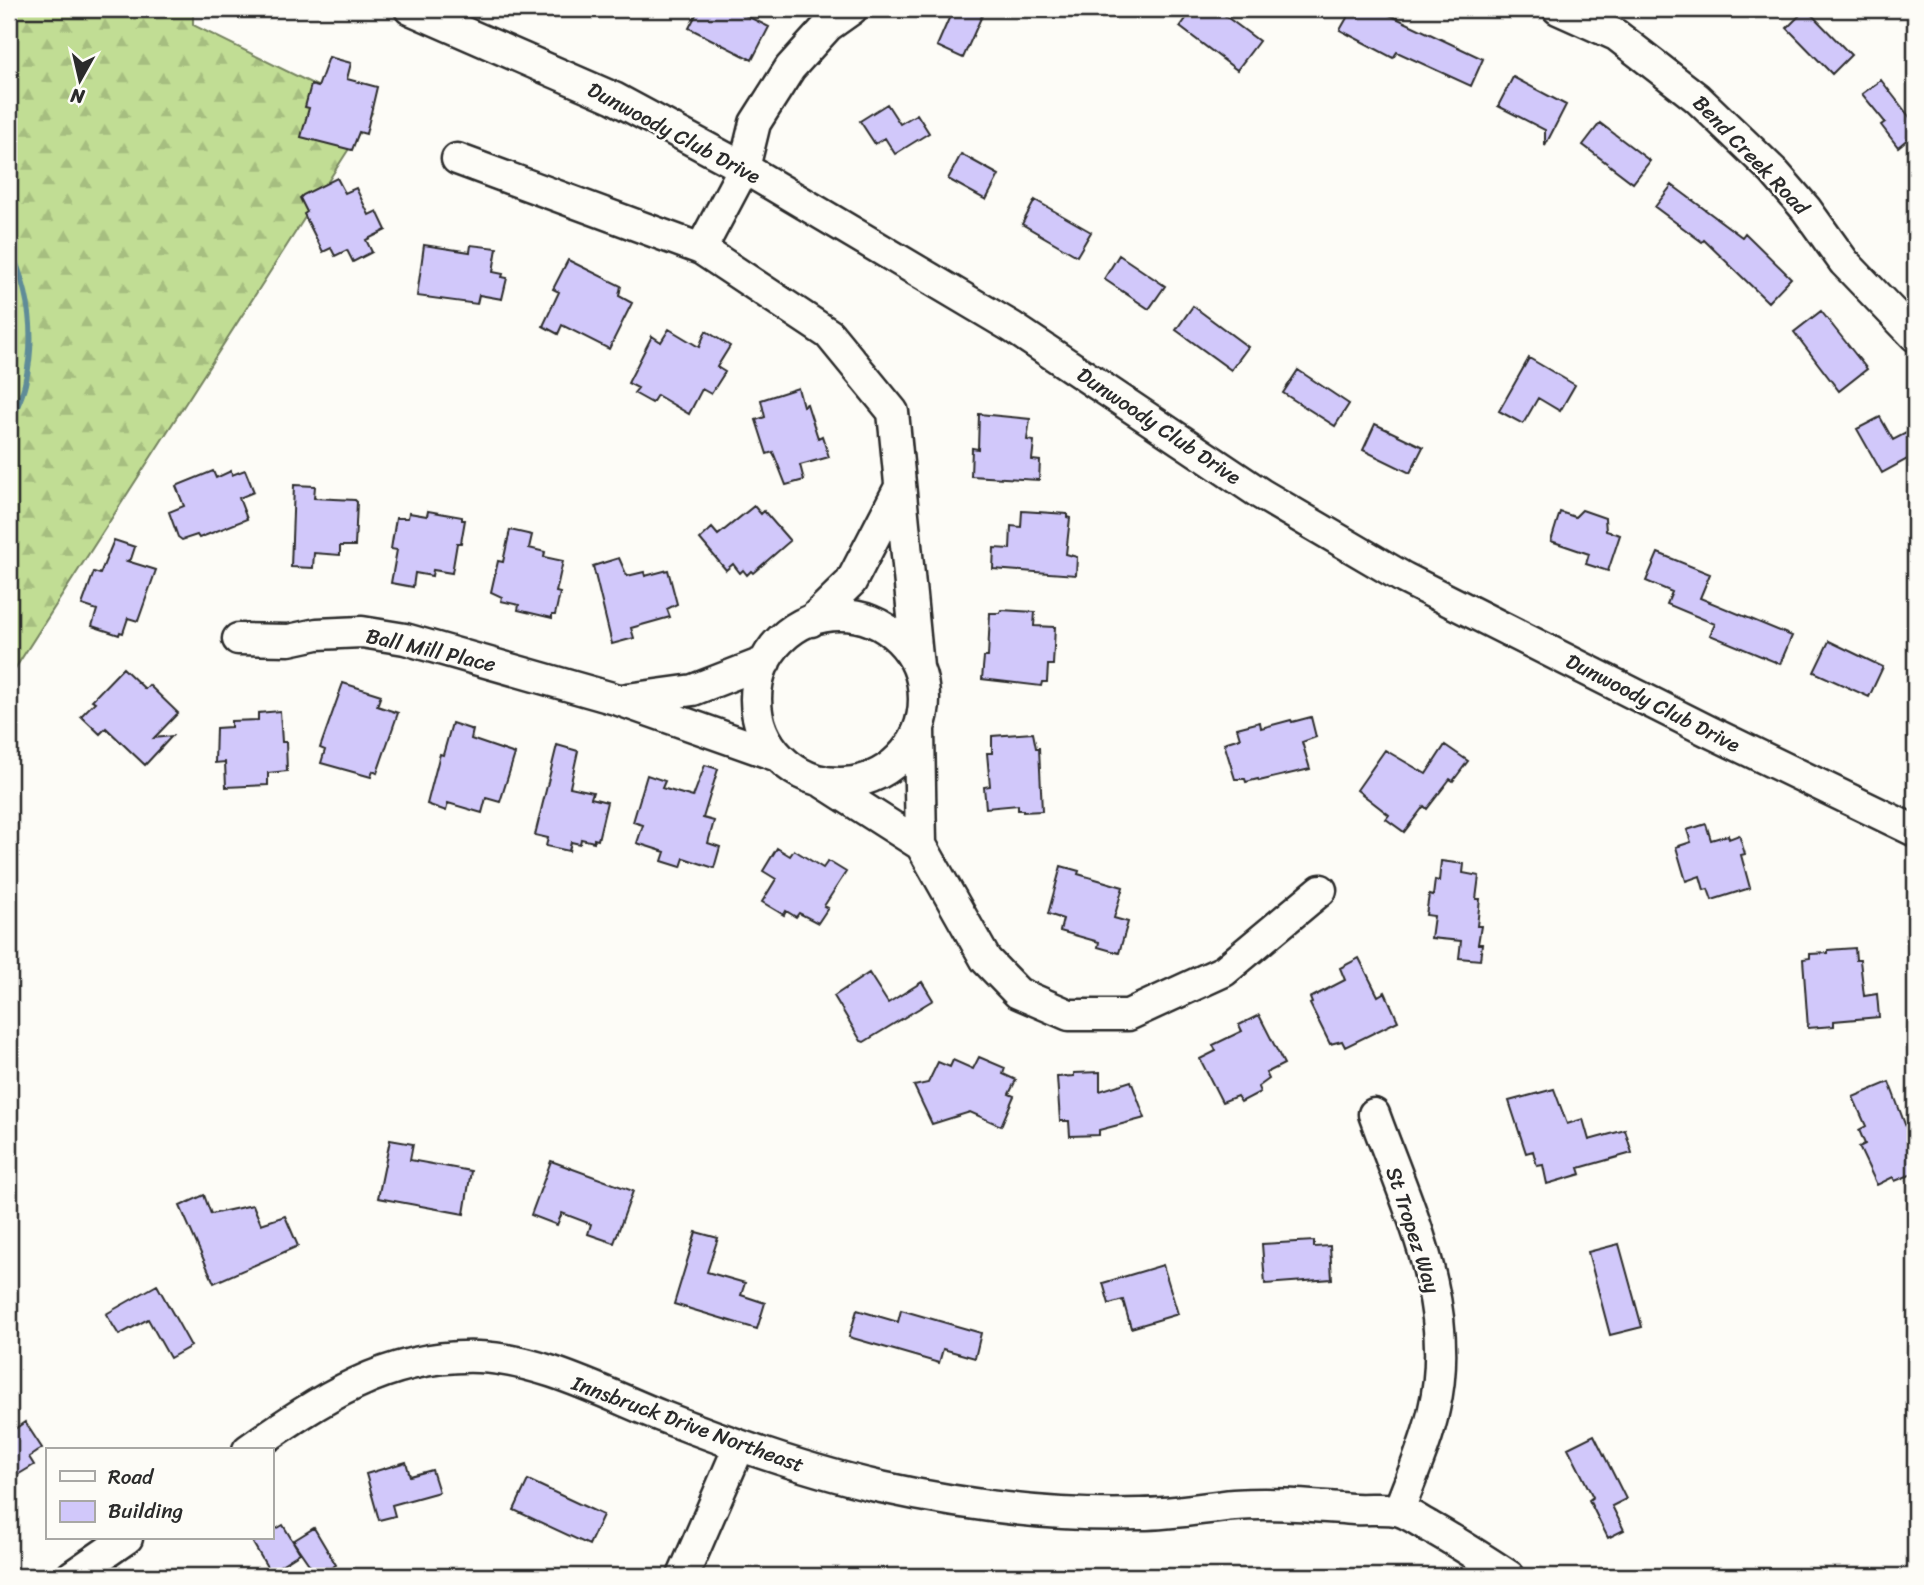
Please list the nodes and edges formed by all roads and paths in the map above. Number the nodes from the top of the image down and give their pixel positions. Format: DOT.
graph roads {
  1 [pos="410,9"];
  2 [pos="852,9"];
  3 [pos="1558,9"];
  4 [pos="457,159"];
  5 [pos="744,168"];
  6 [pos="701,249"];
  7 [pos="1915,336"];
  8 [pos="900,489"];
  9 [pos="811,621"];
  10 [pos="238,639"];
  11 [pos="765,662"];
  12 [pos="918,667"];
  13 [pos="619,700"];
  14 [pos="919,730"];
  15 [pos="778,755"];
  16 [pos="824,783"];
  17 [pos="1915,831"];
  18 [pos="921,845"];
  19 [pos="1321,890"];
  20 [pos="1374,1114"];
  21 [pos="739,1447"];
  22 [pos="251,1448"];
  23 [pos="1399,1510"];
  24 [pos="124,1540"];
  25 [pos="72,1576"];
  26 [pos="683,1576"];
  27 [pos="1509,1576"];
  1 -- 5 [label="street, Dunwoody Club Drive"];
  2 -- 5 [label="street"];
  3 -- 7 [label="street, Bend Creek Road"];
  4 -- 6 [label="street"];
  5 -- 6 [label="street"];
  5 -- 17 [label="street, Dunwoody Club Drive"];
  6 -- 8 [label="street"];
  8 -- 9 [label="street"];
  8 -- 12 [label="street"];
  9 -- 11 [label="street"];
  9 -- 12 [label="street"];
  10 -- 13 [label="street, Ball Mill Place"];
  11 -- 13 [label="street, Ball Mill Place"];
  11 -- 15 [label="street"];
  12 -- 14 [label="street"];
  13 -- 15 [label="street, Ball Mill Place"];
  14 -- 16 [label="street"];
  14 -- 18 [label="street"];
  15 -- 16 [label="street"];
  16 -- 18 [label="street"];
  18 -- 19 [label="street"];
  20 -- 23 [label="street, St Tropez Way"];
  21 -- 22 [label="street, Innsbruck Drive Northeast"];
  21 -- 23 [label="street, Innsbruck Drive Northeast"];
  21 -- 26 [label="street"];
  23 -- 27 [label="street, Innsbruck Drive Northeast"];
  24 -- 25 [label="street"];
}
